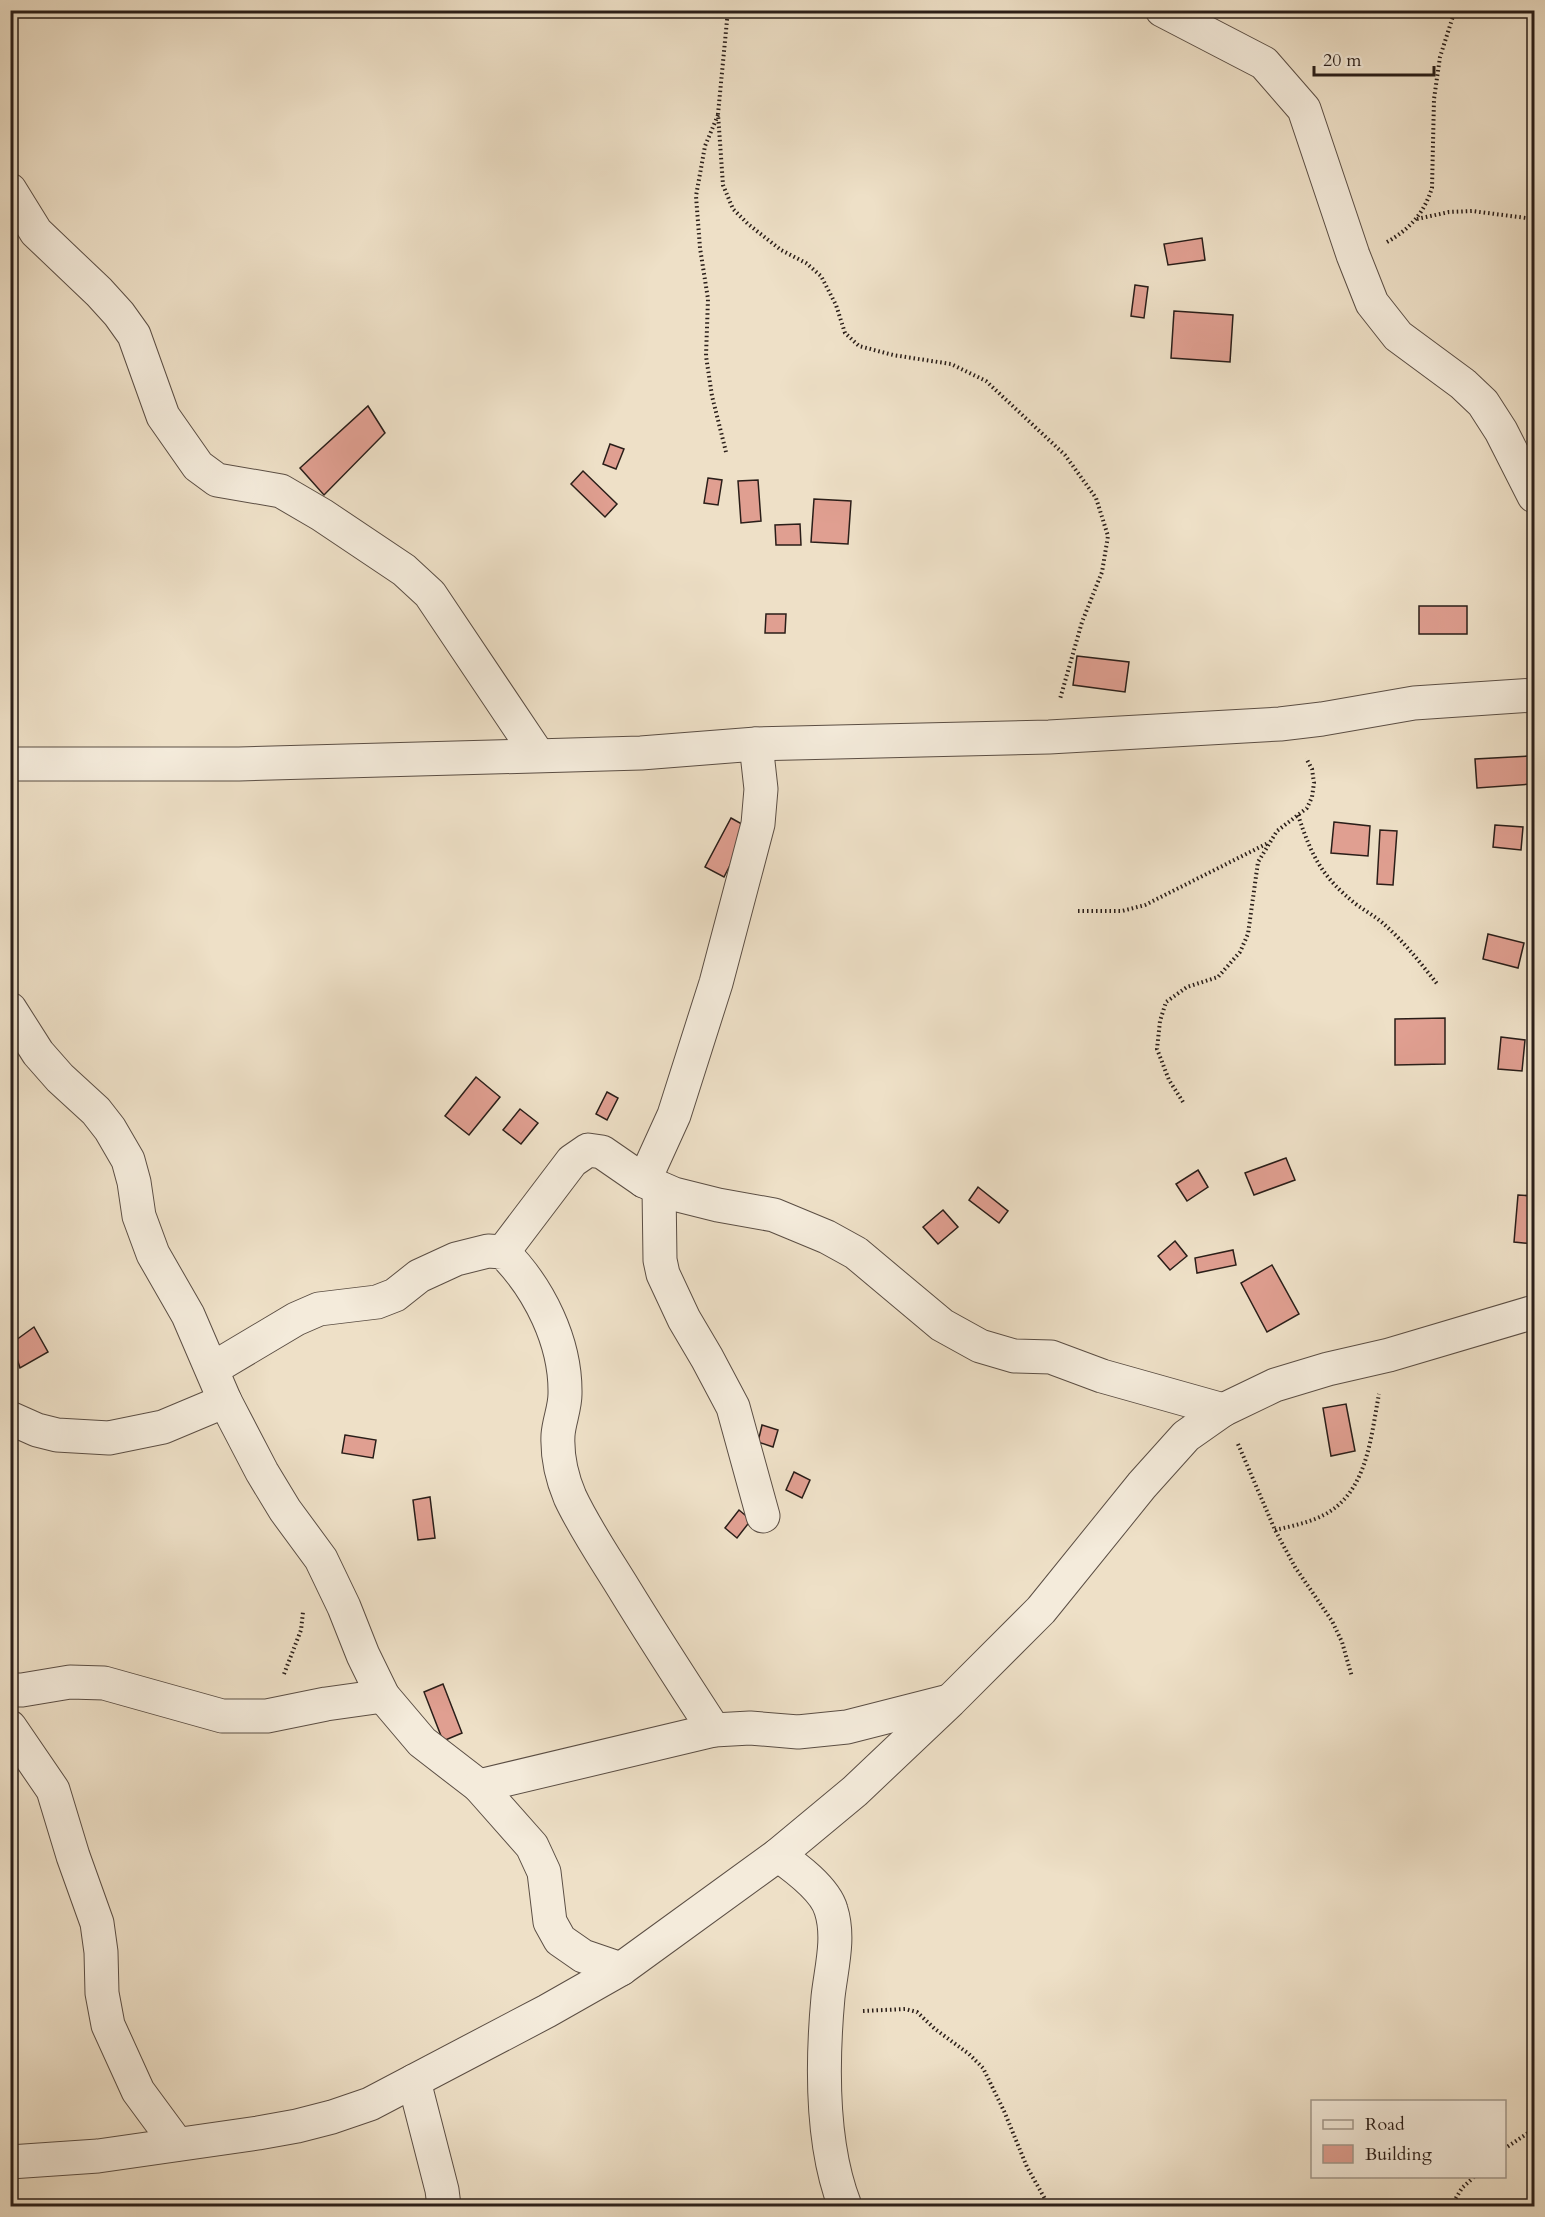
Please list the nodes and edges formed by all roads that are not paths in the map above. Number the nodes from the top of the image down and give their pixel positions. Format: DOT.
graph roads {
  1 [pos="1162,10"];
  2 [pos="10,190"];
  3 [pos="1534,496"];
  4 [pos="1534,694"];
  5 [pos="756,744"];
  6 [pos="538,755"];
  7 [pos="10,764"];
  8 [pos="10,1009"];
  9 [pos="652,1184"];
  10 [pos="503,1251"];
  11 [pos="1534,1312"];
  12 [pos="212,1369"];
  13 [pos="225,1401"];
  14 [pos="1223,1410"];
  15 [pos="10,1418"];
  16 [pos="763,1516"];
  17 [pos="10,1690"];
  18 [pos="383,1696"];
  19 [pos="951,1701"];
  20 [pos="10,1727"];
  21 [pos="714,1730"];
  22 [pos="479,1786"];
  23 [pos="778,1855"];
  24 [pos="621,1969"];
  25 [pos="414,2081"];
  26 [pos="177,2144"];
  27 [pos="10,2162"];
  28 [pos="444,2206"];
  29 [pos="845,2206"];
  1 -- 3 [label="street"];
  2 -- 6 [label="street"];
  4 -- 5 [label="street"];
  5 -- 6 [label="street"];
  5 -- 9 [label="street"];
  6 -- 7 [label="street"];
  8 -- 12 [label="street"];
  9 -- 10 [label="street"];
  9 -- 14 [label="street"];
  9 -- 16 [label="street"];
  10 -- 12 [label="street"];
  10 -- 21 [label="street"];
  11 -- 14 [label="street"];
  12 -- 13 [label="street"];
  13 -- 15 [label="street"];
  13 -- 18 [label="street"];
  14 -- 19 [label="street"];
  17 -- 18 [label="street"];
  18 -- 22 [label="street"];
  19 -- 21 [label="street"];
  19 -- 23 [label="street"];
  20 -- 26 [label="street"];
  21 -- 22 [label="street"];
  22 -- 24 [label="street"];
  23 -- 24 [label="street"];
  23 -- 29 [label="street"];
  24 -- 25 [label="street"];
  25 -- 26 [label="street"];
  25 -- 28 [label="street"];
  26 -- 27 [label="street"];
}
